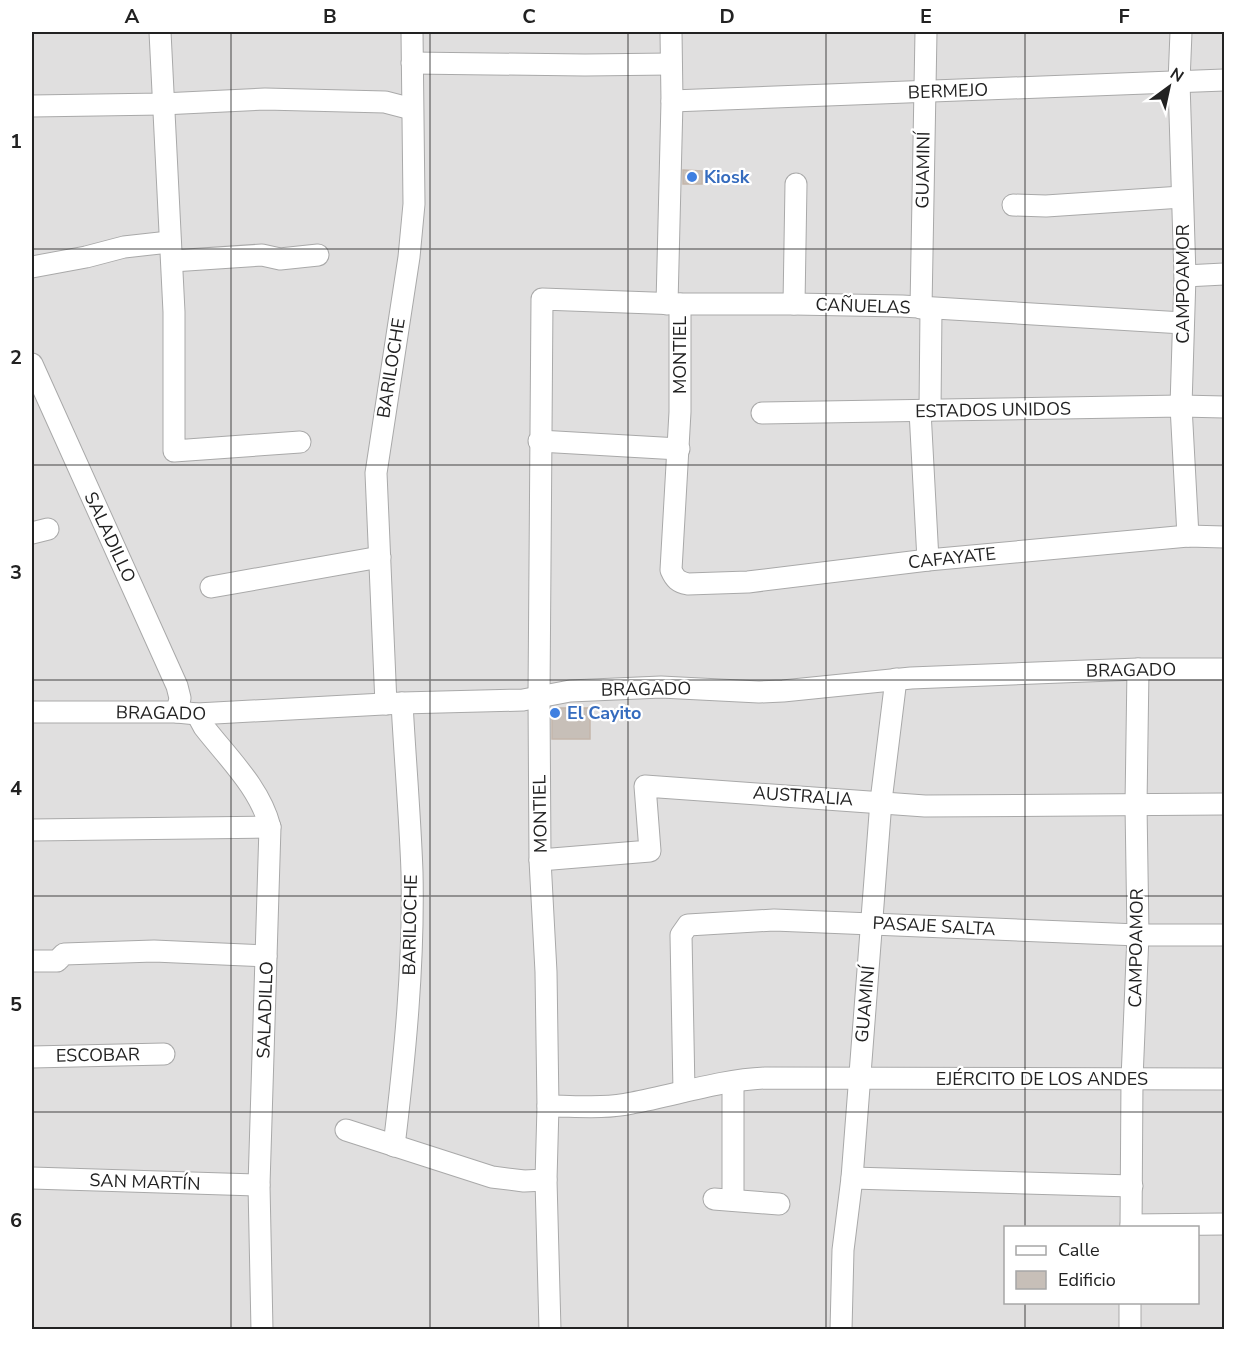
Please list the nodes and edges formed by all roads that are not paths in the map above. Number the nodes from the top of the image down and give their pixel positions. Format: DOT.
graph roads {
  1 [pos="160,32"];
  2 [pos="412,32"];
  3 [pos="671,32"];
  4 [pos="926,32"];
  5 [pos="1181,32"];
  6 [pos="412,63"];
  7 [pos="671,64"];
  8 [pos="1224,80"];
  9 [pos="1179,82"];
  10 [pos="925,92"];
  11 [pos="672,101"];
  12 [pos="162,104"];
  13 [pos="32,106"];
  14 [pos="412,109"];
  15 [pos="796,184"];
  16 [pos="1182,197"];
  17 [pos="1013,205"];
  18 [pos="171,251"];
  19 [pos="318,255"];
  20 [pos="32,267"];
  21 [pos="1224,274"];
  22 [pos="1185,276"];
  23 [pos="542,299"];
  24 [pos="674,304"];
  25 [pos="794,304"];
  26 [pos="926,309"];
  27 [pos="1183,323"];
  28 [pos="32,364"];
  29 [pos="1181,406"];
  30 [pos="1224,407"];
  31 [pos="925,411"];
  32 [pos="762,413"];
  33 [pos="539,441"];
  34 [pos="300,442"];
  35 [pos="679,449"];
  36 [pos="1188,536"];
  37 [pos="1224,537"];
  38 [pos="380,557"];
  39 [pos="928,560"];
  40 [pos="680,582"];
  41 [pos="212,587"];
  42 [pos="1138,669"];
  43 [pos="1224,669"];
  44 [pos="896,679"];
  45 [pos="539,696"];
  46 [pos="394,704"];
  47 [pos="32,712"];
  48 [pos="187,713"];
  49 [pos="881,801"];
  50 [pos="1224,804"];
  51 [pos="1136,806"];
  52 [pos="270,827"];
  53 [pos="32,830"];
  54 [pos="540,860"];
  55 [pos="872,923"];
  56 [pos="1138,935"];
  57 [pos="1224,935"];
  58 [pos="266,956"];
  59 [pos="32,961"];
  60 [pos="164,1054"];
  61 [pos="32,1057"];
  62 [pos="859,1079"];
  63 [pos="1132,1079"];
  64 [pos="1224,1079"];
  65 [pos="733,1082"];
  66 [pos="684,1090"];
  67 [pos="548,1106"];
  68 [pos="346,1130"];
  69 [pos="394,1146"];
  70 [pos="852,1178"];
  71 [pos="32,1179"];
  72 [pos="546,1180"];
  73 [pos="259,1185"];
  74 [pos="1132,1185"];
  75 [pos="779,1204"];
  76 [pos="1224,1224"];
  77 [pos="1131,1226"];
  78 [pos="1130,1304"];
  79 [pos="262,1329"];
  80 [pos="550,1329"];
  81 [pos="841,1329"];
  82 [pos="1130,1329"];
  1 -- 12 [label="street"];
  2 -- 6 [label="street, BARILOCHE"];
  3 -- 7 [label="street, MONTIEL"];
  4 -- 10 [label="street, GUAMINÍ"];
  5 -- 9 [label="street, CAMPOAMOR"];
  6 -- 7 [label="street"];
  6 -- 14 [label="street, BARILOCHE"];
  7 -- 11 [label="street, MONTIEL"];
  8 -- 9 [label="street, BERMEJO"];
  9 -- 10 [label="street, BERMEJO"];
  9 -- 16 [label="street, CAMPOAMOR"];
  10 -- 11 [label="street, BERMEJO"];
  10 -- 26 [label="street, GUAMINÍ"];
  11 -- 24 [label="street, MONTIEL"];
  12 -- 13 [label="street"];
  12 -- 14 [label="street"];
  12 -- 18 [label="street"];
  14 -- 38 [label="street, BARILOCHE"];
  15 -- 25 [label="street"];
  16 -- 17 [label="street"];
  16 -- 22 [label="street, CAMPOAMOR"];
  18 -- 19 [label="street"];
  18 -- 20 [label="street"];
  18 -- 34 [label="street"];
  21 -- 22 [label="street"];
  22 -- 27 [label="street, CAMPOAMOR"];
  23 -- 24 [label="street, CAÑUELAS"];
  23 -- 33 [label="street, MONTIEL"];
  24 -- 25 [label="street, CAÑUELAS"];
  24 -- 35 [label="street, MONTIEL"];
  25 -- 26 [label="street, CAÑUELAS"];
  26 -- 27 [label="street, CAÑUELAS"];
  26 -- 31 [label="street, GUAMINÍ"];
  27 -- 29 [label="street, CAMPOAMOR"];
  28 -- 48 [label="street, SALADILLO"];
  29 -- 30 [label="street, ESTADOS UNIDOS"];
  29 -- 31 [label="street, ESTADOS UNIDOS"];
  29 -- 36 [label="street, CAMPOAMOR"];
  31 -- 32 [label="street, ESTADOS UNIDOS"];
  31 -- 39 [label="street, GUAMINÍ"];
  33 -- 35 [label="street"];
  33 -- 45 [label="street, MONTIEL"];
  35 -- 40 [label="street, MONTIEL"];
  36 -- 37 [label="street, CAFAYATE"];
  36 -- 39 [label="street, CAFAYATE"];
  38 -- 41 [label="street"];
  38 -- 46 [label="street, BARILOCHE"];
  39 -- 40 [label="street, CAFAYATE"];
  42 -- 43 [label="street, BRAGADO"];
  42 -- 44 [label="street, BRAGADO"];
  42 -- 51 [label="street, CAMPOAMOR"];
  44 -- 45 [label="street, BRAGADO"];
  44 -- 49 [label="street, GUAMINÍ"];
  45 -- 46 [label="street, BRAGADO"];
  45 -- 54 [label="street, MONTIEL"];
  46 -- 48 [label="street, BRAGADO"];
  46 -- 69 [label="street, BARILOCHE"];
  47 -- 48 [label="street, BRAGADO"];
  48 -- 52 [label="street, SALADILLO"];
  49 -- 51 [label="street, AUSTRALIA"];
  49 -- 54 [label="street, AUSTRALIA"];
  49 -- 55 [label="street, GUAMINÍ"];
  50 -- 51 [label="street, AUSTRALIA"];
  51 -- 56 [label="street, CAMPOAMOR"];
  52 -- 53 [label="street"];
  52 -- 58 [label="street, SALADILLO"];
  54 -- 67 [label="street, MONTIEL"];
  55 -- 56 [label="street, PASAJE SALTA"];
  55 -- 62 [label="street, GUAMINÍ"];
  55 -- 66 [label="street, PASAJE SALTA"];
  56 -- 57 [label="street, PASAJE SALTA"];
  56 -- 63 [label="street, CAMPOAMOR"];
  58 -- 59 [label="street"];
  58 -- 73 [label="street, SALADILLO"];
  60 -- 61 [label="street, ESCOBAR"];
  62 -- 63 [label="street, EJÉRCITO DE LOS ANDES"];
  62 -- 65 [label="street, EJÉRCITO DE LOS ANDES"];
  62 -- 70 [label="street, GUAMINÍ"];
  63 -- 64 [label="street, EJÉRCITO DE LOS ANDES"];
  63 -- 74 [label="street, CAMPOAMOR"];
  65 -- 66 [label="street, EJÉRCITO DE LOS ANDES"];
  65 -- 75 [label="street"];
  66 -- 67 [label="street, EJÉRCITO DE LOS ANDES"];
  67 -- 72 [label="street, MONTIEL"];
  68 -- 69 [label="street"];
  69 -- 72 [label="street"];
  70 -- 74 [label="street"];
  70 -- 81 [label="street, GUAMINÍ"];
  71 -- 73 [label="street, SAN MARTÍN"];
  72 -- 80 [label="street, MONTIEL"];
  73 -- 79 [label="street, SALADILLO"];
  74 -- 77 [label="street, CAMPOAMOR"];
  76 -- 77 [label="street"];
  78 -- 82 [label="street"];
}
